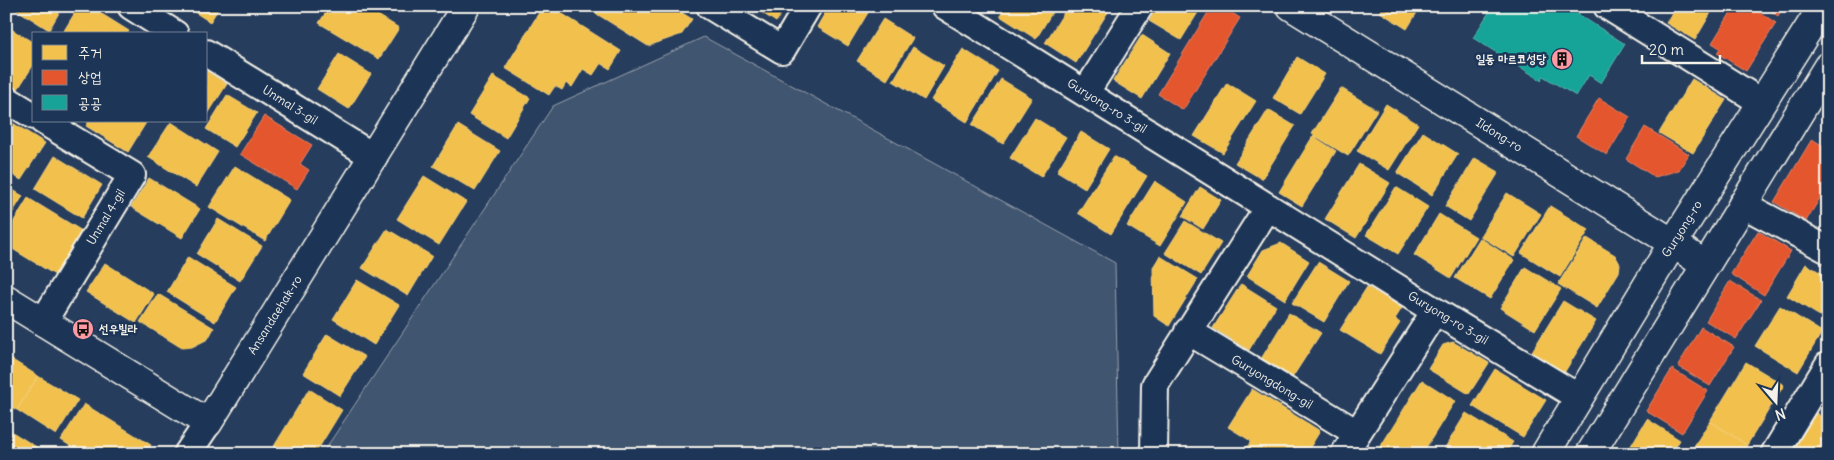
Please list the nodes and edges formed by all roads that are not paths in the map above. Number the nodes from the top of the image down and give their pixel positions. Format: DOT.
graph roads {
  1 [pos="130,6"];
  2 [pos="466,6"];
  3 [pos="710,6"];
  4 [pos="808,6"];
  5 [pos="945,6"];
  6 [pos="1140,6"];
  7 [pos="1291,6"];
  8 [pos="1607,6"];
  9 [pos="1823,6"];
  10 [pos="172,32"];
  11 [pos="208,54"];
  12 [pos="1828,66"];
  13 [pos="1086,92"];
  14 [pos="6,99"];
  15 [pos="1761,102"];
  16 [pos="32,115"];
  17 [pos="45,122"];
  18 [pos="374,157"];
  19 [pos="1742,204"];
  20 [pos="1268,207"];
  21 [pos="1673,243"];
  22 [pos="1828,250"];
  23 [pos="1705,265"];
  24 [pos="6,299"];
  25 [pos="1435,311"];
  26 [pos="43,322"];
  27 [pos="1188,331"];
  28 [pos="1828,365"];
  29 [pos="1578,397"];
  30 [pos="208,423"];
  31 [pos="1350,443"];
  32 [pos="187,454"];
  33 [pos="1154,454"];
  34 [pos="1545,454"];
  35 [pos="1590,454"];
  36 [pos="1774,454"];
  1 -- 10 [label="street"];
  2 -- 18 [label="street, Ansandaehak-ro"];
  3 -- 4 [label="street"];
  5 -- 13 [label="street, Guryong-ro 3-gil"];
  6 -- 13 [label="street"];
  7 -- 21 [label="street, Ildong-ro"];
  8 -- 15 [label="street"];
  9 -- 15 [label="street, Guryong-ro"];
  11 -- 18 [label="street, Unmal 3-gil"];
  12 -- 19 [label="street"];
  13 -- 20 [label="street, Guryong-ro 3-gil"];
  14 -- 16 [label="street"];
  15 -- 21 [label="street, Guryong-ro"];
  17 -- 26 [label="street, Unmal 4-gil"];
  18 -- 30 [label="street, Ansandaehak-ro"];
  19 -- 22 [label="street"];
  19 -- 23 [label="street"];
  20 -- 25 [label="street, Guryong-ro 3-gil"];
  20 -- 27 [label="street"];
  21 -- 23 [label="street, Ildong-ro"];
  21 -- 29 [label="street, Guryong-ro"];
  23 -- 35 [label="street"];
  24 -- 26 [label="street"];
  25 -- 29 [label="street, Guryong-ro 3-gil"];
  25 -- 31 [label="street, Guryongdong-gil"];
  26 -- 30 [label="street"];
  27 -- 31 [label="street, Guryongdong-gil"];
  27 -- 33 [label="street"];
  28 -- 36 [label="street"];
  29 -- 34 [label="street, Guryong-ro"];
  30 -- 32 [label="street"];
}
